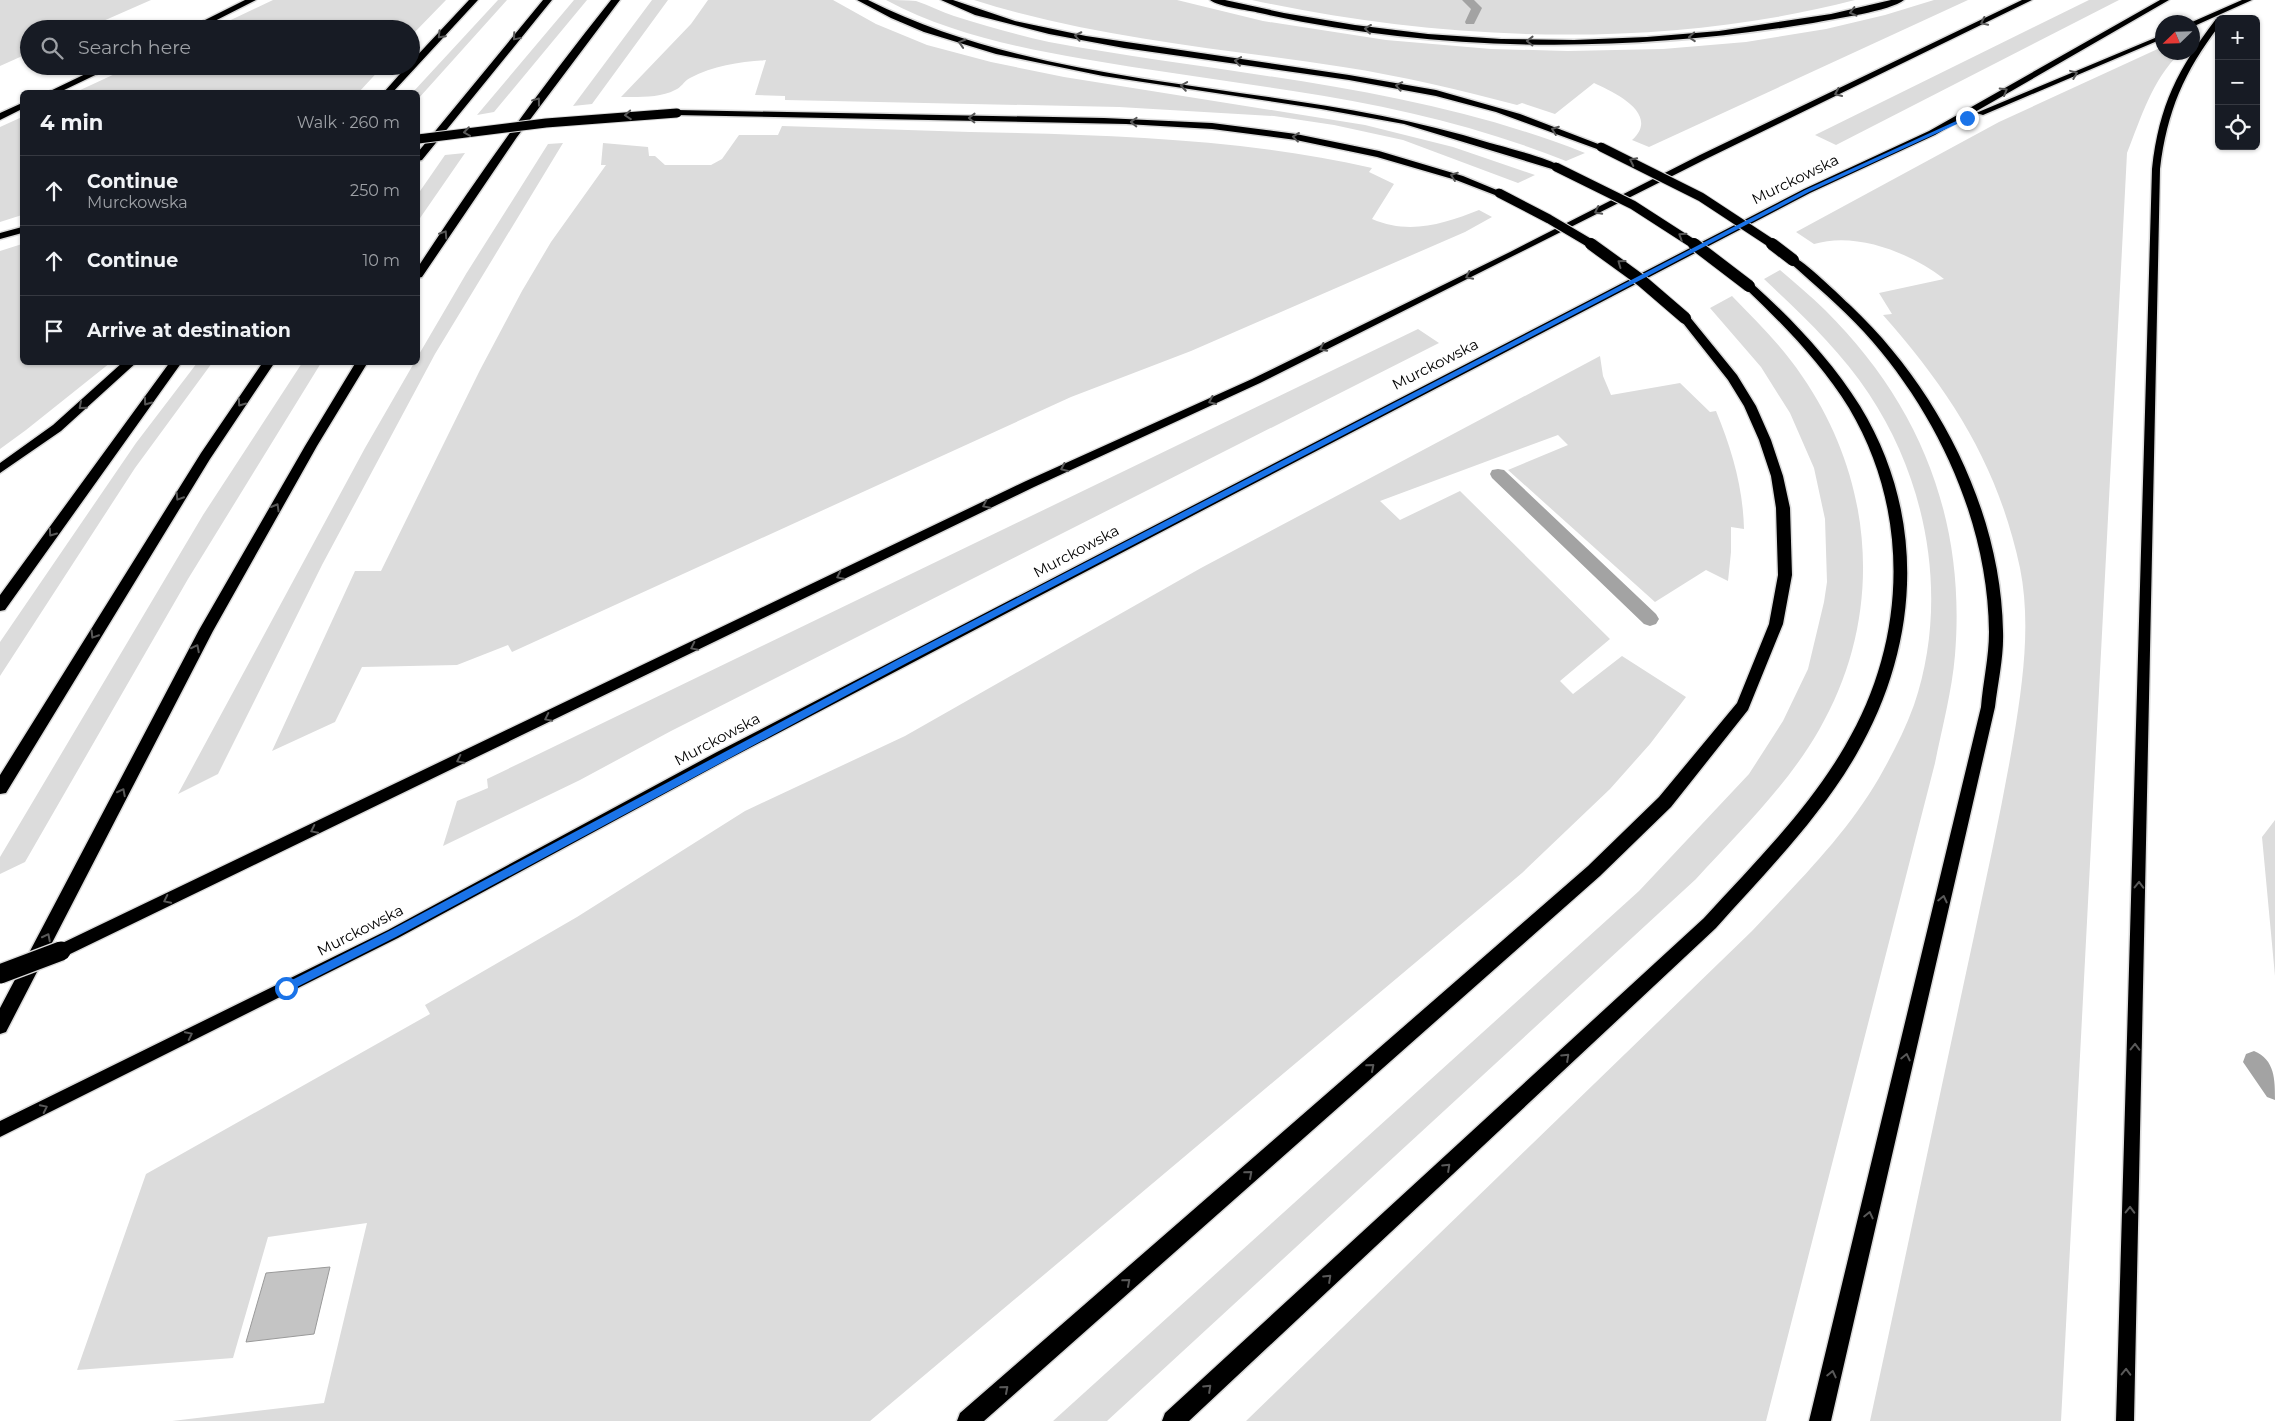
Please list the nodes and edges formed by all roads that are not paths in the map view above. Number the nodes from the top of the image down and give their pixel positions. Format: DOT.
graph roads {
  1 [pos="252,0"];
  2 [pos="474,0"];
  3 [pos="548,0"];
  4 [pos="616,0"];
  5 [pos="861,0"];
  6 [pos="945,0"];
  7 [pos="1214,0"];
  8 [pos="1900,0"];
  9 [pos="2028,0"];
  10 [pos="2165,0"];
  11 [pos="2248,0"];
  12 [pos="2225,15"];
  13 [pos="2215,19"];
  14 [pos="210,20"];
  15 [pos="2200,23"];
  16 [pos="2215,26"];
  17 [pos="2155,40"];
  18 [pos="420,58"];
  19 [pos="90,75"];
  20 [pos="404,75"];
  21 [pos="57,90"];
  22 [pos="390,90"];
  23 [pos="20,107"];
  24 [pos="0,117"];
  25 [pos="1932,132"];
  26 [pos="420,139"];
  27 [pos="420,156"];
  28 [pos="20,231"];
  29 [pos="0,236"];
  30 [pos="420,272"];
  31 [pos="129,365"];
  32 [pos="174,365"];
  33 [pos="267,365"];
  34 [pos="360,365"];
  35 [pos="0,469"];
  36 [pos="0,606"];
  37 [pos="0,788"];
  38 [pos="61,951"];
  39 [pos="0,974"];
  40 [pos="0,1026"];
  41 [pos="0,1130"];
  42 [pos="968,1421"];
  43 [pos="1173,1421"];
  44 [pos="1820,1421"];
  45 [pos="2125,1421"];
  1 -- 14 [label="highway"];
  2 -- 18 [label="highway, one-way"];
  3 -- 27 [label="highway, one-way"];
  30 -- 4 [label="highway, one-way"];
  43 -- 5 [label="highway, one-way, bridge"];
  44 -- 6 [label="highway, one-way, bridge"];
  8 -- 7 [label="highway, one-way"];
  9 -- 38 [label="main road, one-way"];
  25 -- 10 [label="main road, Murckowska, one-way"];
  11 -- 12 [label="main road"];
  13 -- 15 [label="main road"];
  45 -- 16 [label="main road, one-way"];
  25 -- 17 [label="main road, one-way"];
  19 -- 21 [label="highway"];
  20 -- 22 [label="highway, one-way"];
  23 -- 24 [label="highway"];
  41 -- 25 [label="main road, Murckowska, one-way"];
  42 -- 26 [label="highway, one-way, bridge"];
  28 -- 29 [label="highway"];
  31 -- 35 [label="highway, one-way"];
  32 -- 36 [label="highway, one-way"];
  33 -- 37 [label="highway, one-way"];
  40 -- 34 [label="highway, one-way"];
  38 -- 39 [label="highway, bridge"];
}
